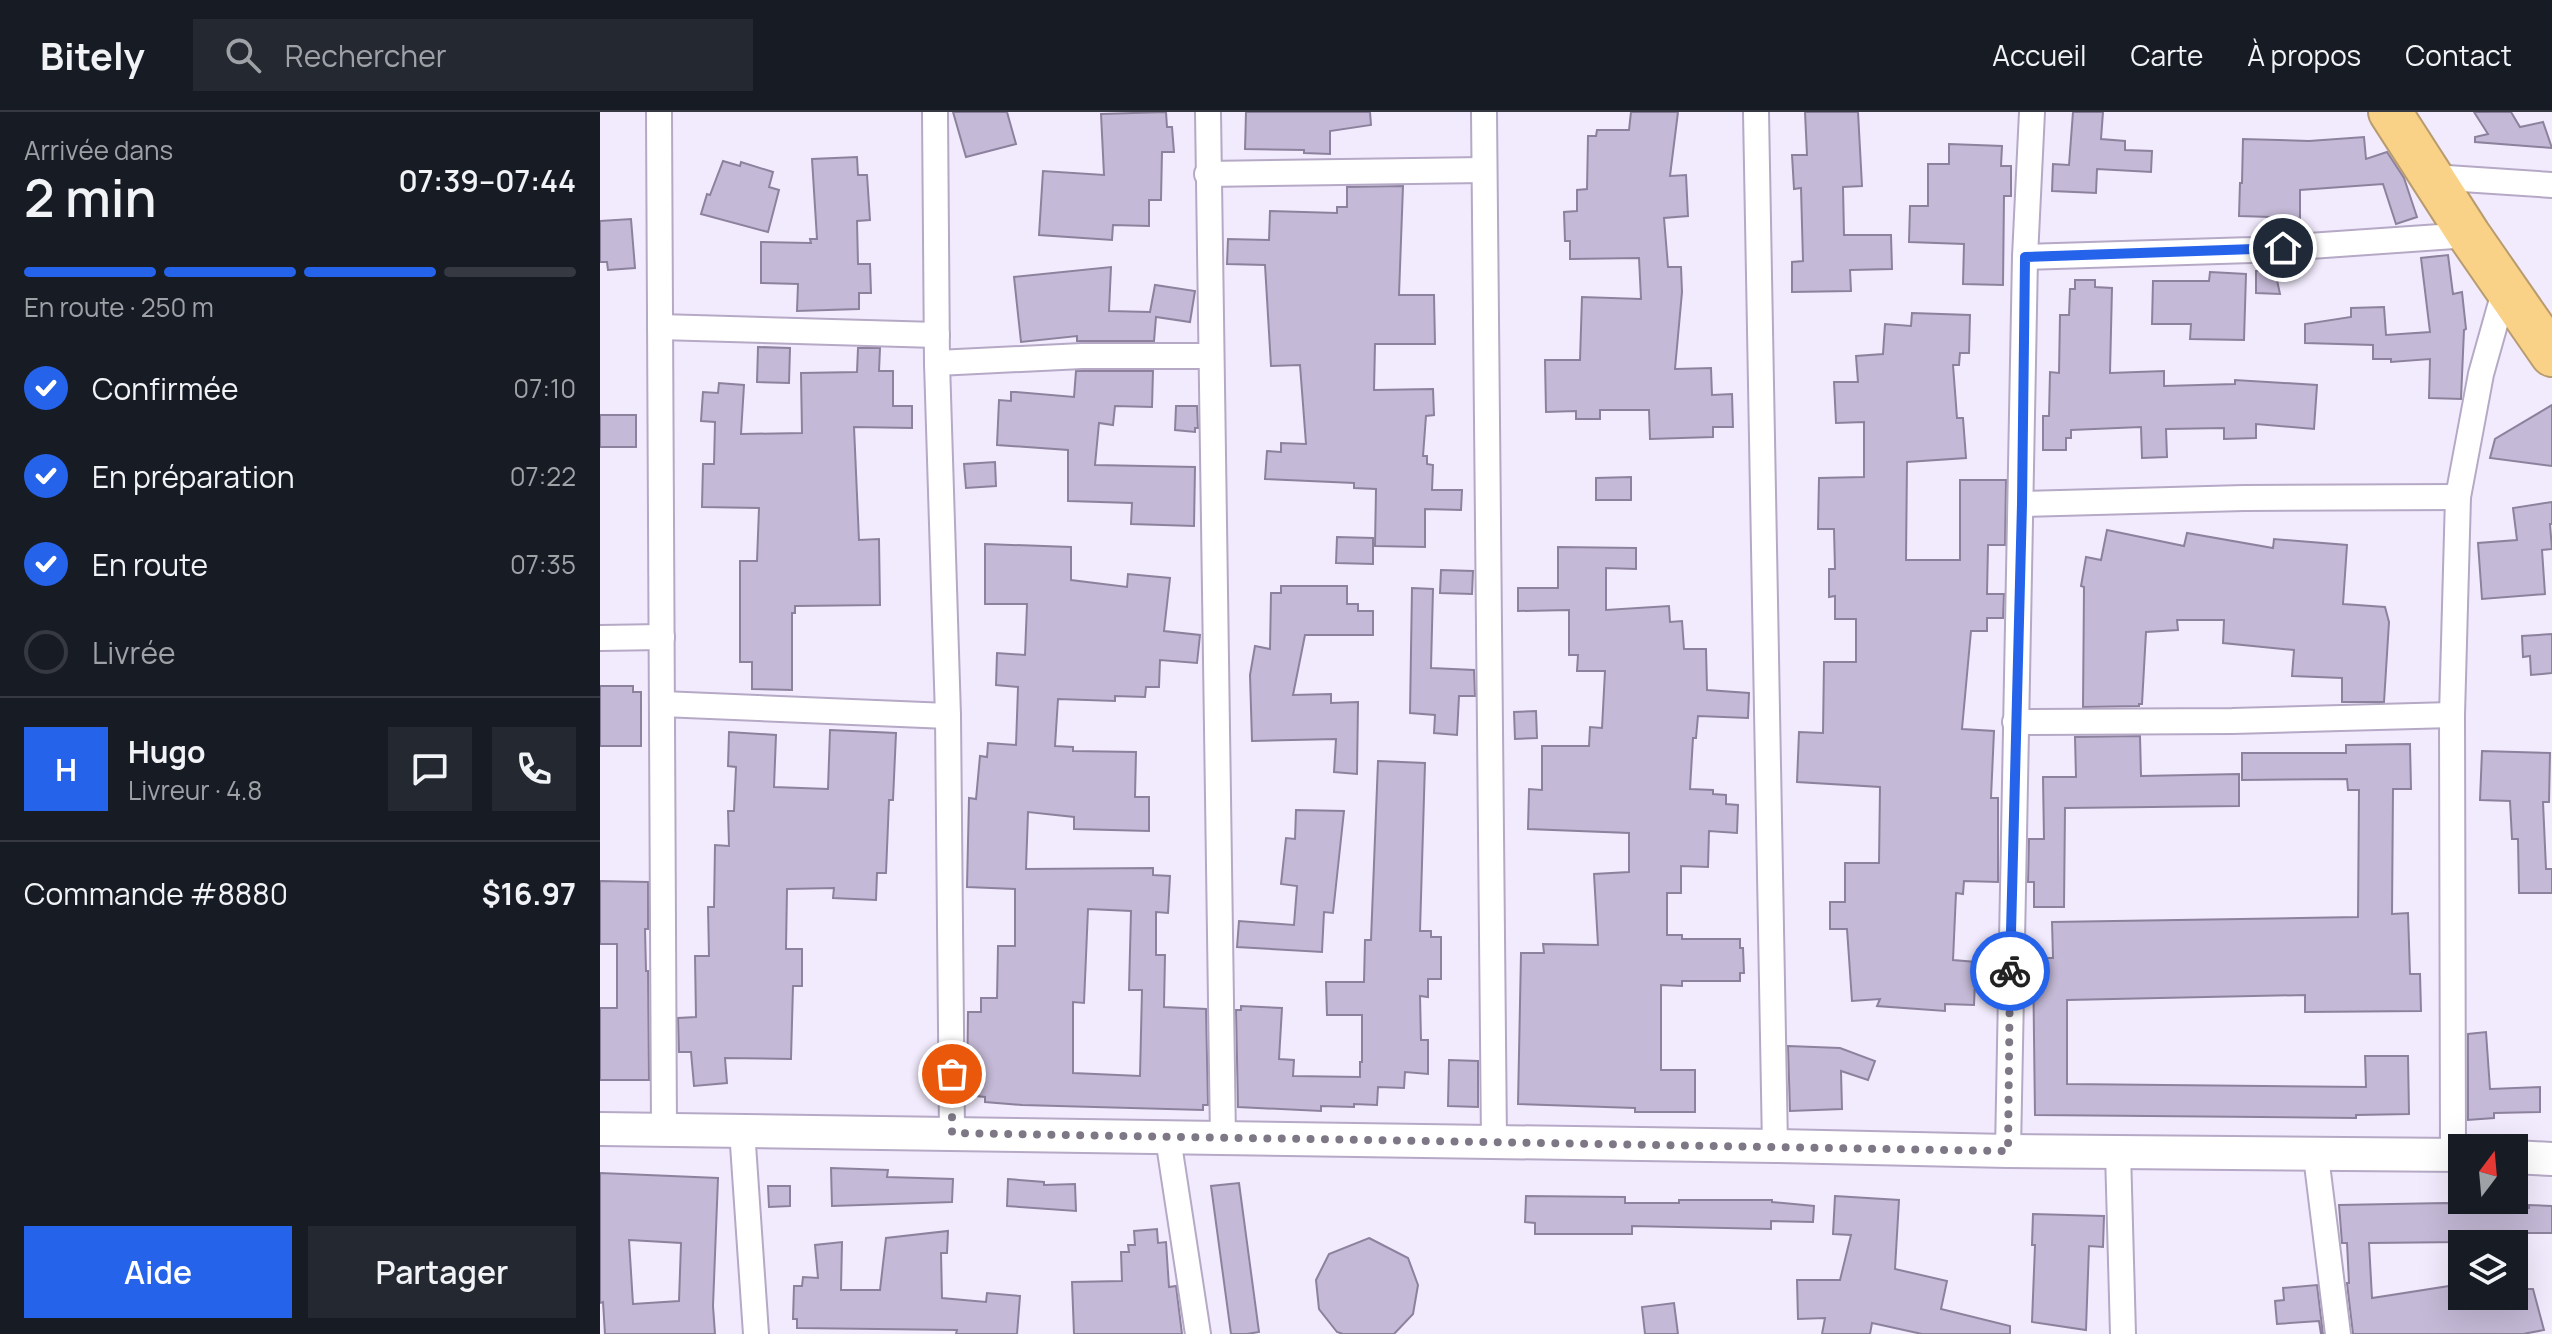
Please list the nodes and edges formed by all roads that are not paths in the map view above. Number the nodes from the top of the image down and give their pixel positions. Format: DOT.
graph roads {
  1 [pos="659,112"];
  2 [pos="935,112"];
  3 [pos="1208,112"];
  4 [pos="1484,112"];
  5 [pos="1756,112"];
  6 [pos="2032,112"];
  7 [pos="2390,112"];
  8 [pos="1484,170"];
  9 [pos="1207,174"];
  10 [pos="2432,177"];
  11 [pos="2552,185"];
  12 [pos="2469,235"];
  13 [pos="2025,257"];
  14 [pos="2506,285"];
  15 [pos="660,327"];
  16 [pos="937,335"];
  17 [pos="2552,355"];
  18 [pos="1210,356"];
  19 [pos="937,363"];
  20 [pos="2458,497"];
  21 [pos="2022,504"];
  22 [pos="662,637"];
  23 [pos="600,638"];
  24 [pos="662,704"];
  25 [pos="2452,715"];
  26 [pos="948,716"];
  27 [pos="2015,722"];
  28 [pos="600,1129"];
  29 [pos="664,1130"];
  30 [pos="742,1130"];
  31 [pos="952,1133"];
  32 [pos="2458,1134"];
  33 [pos="1168,1138"];
  34 [pos="1223,1139"];
  35 [pos="1494,1142"];
  36 [pos="1775,1146"];
  37 [pos="2008,1151"];
  38 [pos="2118,1152"];
  39 [pos="2448,1155"];
  40 [pos="2316,1156"];
  41 [pos="2528,1158"];
  42 [pos="2552,1159"];
  43 [pos="756,1334"];
  44 [pos="1198,1334"];
  45 [pos="2123,1334"];
  46 [pos="2338,1334"];
  1 -- 15 [label="street"];
  2 -- 16 [label="street"];
  3 -- 9 [label="street"];
  4 -- 8 [label="street"];
  5 -- 36 [label="street"];
  6 -- 13 [label="street"];
  7 -- 10 [label="highway"];
  8 -- 9 [label="street"];
  8 -- 35 [label="street"];
  9 -- 18 [label="street"];
  10 -- 11 [label="street"];
  10 -- 12 [label="highway"];
  12 -- 13 [label="street"];
  12 -- 14 [label="highway"];
  13 -- 21 [label="street"];
  14 -- 17 [label="highway"];
  14 -- 20 [label="street"];
  15 -- 16 [label="street"];
  15 -- 22 [label="street"];
  16 -- 19 [label="street"];
  18 -- 19 [label="street"];
  18 -- 34 [label="street"];
  19 -- 26 [label="street"];
  20 -- 21 [label="street"];
  20 -- 25 [label="street"];
  21 -- 27 [label="street"];
  22 -- 23 [label="street"];
  22 -- 24 [label="street"];
  24 -- 26 [label="street"];
  24 -- 29 [label="street"];
  25 -- 27 [label="street"];
  25 -- 32 [label="street"];
  26 -- 31 [label="street"];
  27 -- 37 [label="street"];
  28 -- 29 [label="main road"];
  29 -- 30 [label="main road"];
  30 -- 31 [label="main road"];
  30 -- 43 [label="street"];
  31 -- 33 [label="main road"];
  33 -- 34 [label="main road"];
  33 -- 44 [label="street"];
  34 -- 35 [label="main road"];
  35 -- 36 [label="main road"];
  36 -- 37 [label="main road"];
  37 -- 38 [label="main road"];
  38 -- 40 [label="main road"];
  38 -- 45 [label="street"];
  39 -- 40 [label="main road"];
  40 -- 46 [label="street"];
  41 -- 42 [label="main road"];
}
